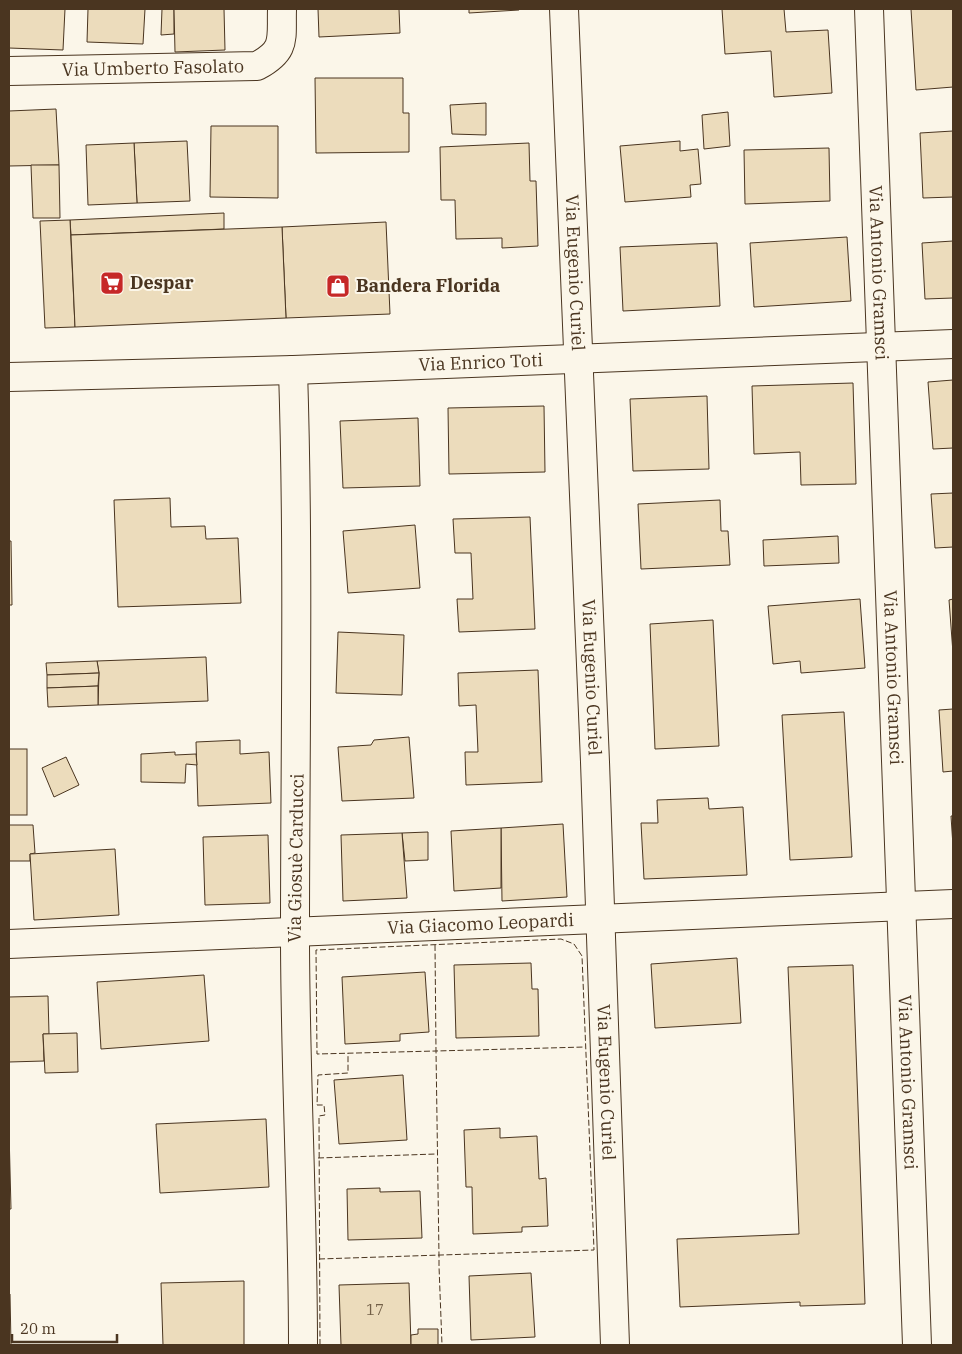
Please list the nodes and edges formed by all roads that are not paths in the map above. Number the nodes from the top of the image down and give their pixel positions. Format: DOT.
graph roads {
  1 [pos="282,9"];
  2 [pos="564,9"];
  3 [pos="869,9"];
  4 [pos="9,71"];
  5 [pos="953,344"];
  6 [pos="880,347"];
  7 [pos="578,359"];
  8 [pos="292,370"];
  9 [pos="9,377"];
  10 [pos="953,904"];
  11 [pos="899,906"];
  12 [pos="599,919"];
  13 [pos="295,933"];
  14 [pos="9,944"];
  15 [pos="303,1345"];
  16 [pos="614,1345"];
  17 [pos="917,1345"];
  1 -- 4 [label="street, Via Umberto Fasolato"];
  2 -- 7 [label="street, Via Eugenio Curiel"];
  3 -- 6 [label="street, Via Antonio Gramsci"];
  5 -- 6 [label="street, Via Enrico Toti"];
  6 -- 7 [label="street, Via Enrico Toti"];
  6 -- 11 [label="street, Via Antonio Gramsci"];
  7 -- 8 [label="street, Via Enrico Toti"];
  7 -- 12 [label="street, Via Eugenio Curiel"];
  8 -- 9 [label="street, Via Enrico Toti"];
  8 -- 13 [label="street, Via Giosuè Carducci"];
  10 -- 11 [label="street, Via Giacomo Leopardi"];
  11 -- 12 [label="street, Via Giacomo Leopardi"];
  11 -- 17 [label="street, Via Antonio Gramsci"];
  12 -- 13 [label="street, Via Giacomo Leopardi"];
  12 -- 16 [label="street, Via Eugenio Curiel"];
  13 -- 14 [label="street, Via Giacomo Leopardi"];
  13 -- 15 [label="street, Via Giosuè Carducci"];
}
